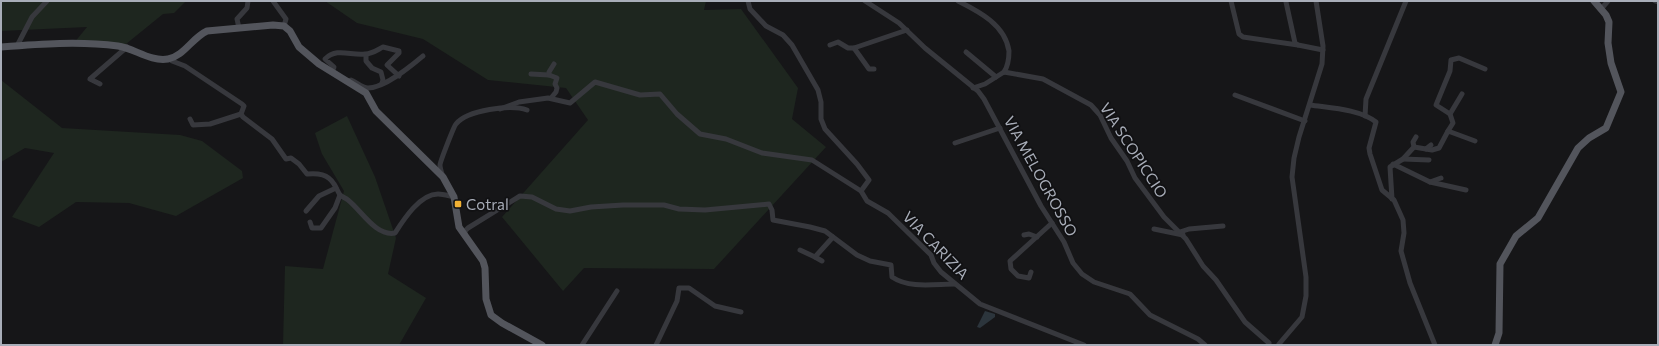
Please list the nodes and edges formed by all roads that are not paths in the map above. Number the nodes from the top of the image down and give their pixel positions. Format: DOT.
graph roads {
  1 [pos="47,1"];
  2 [pos="248,1"];
  3 [pos="273,1"];
  4 [pos="748,1"];
  5 [pos="865,1"];
  6 [pos="958,1"];
  7 [pos="1231,1"];
  8 [pos="1316,1"];
  9 [pos="1406,1"];
  10 [pos="1594,1"];
  11 [pos="1608,1"];
  12 [pos="1286,2"];
  13 [pos="1602,8"];
  14 [pos="284,26"];
  15 [pos="239,28"];
  16 [pos="907,30"];
  17 [pos="830,44"];
  18 [pos="17,46"];
  19 [pos="1298,46"];
  20 [pos="1,47"];
  21 [pos="127,47"];
  22 [pos="854,48"];
  23 [pos="1323,50"];
  24 [pos="966,52"];
  25 [pos="366,55"];
  26 [pos="423,56"];
  27 [pos="170,58"];
  28 [pos="554,64"];
  29 [pos="874,68"];
  30 [pos="1485,69"];
  31 [pos="332,72"];
  32 [pos="1004,72"];
  33 [pos="531,74"];
  34 [pos="550,75"];
  35 [pos="399,76"];
  36 [pos="996,77"];
  37 [pos="348,81"];
  38 [pos="382,83"];
  39 [pos="100,84"];
  40 [pos="973,88"];
  41 [pos="1462,94"];
  42 [pos="1235,95"];
  43 [pos="551,98"];
  44 [pos="1310,105"];
  45 [pos="500,109"];
  46 [pos="527,110"];
  47 [pos="241,114"];
  48 [pos="1450,114"];
  49 [pos="1365,116"];
  50 [pos="190,119"];
  51 [pos="1305,121"];
  52 [pos="1000,128"];
  53 [pos="1448,131"];
  54 [pos="1416,137"];
  55 [pos="1475,141"];
  56 [pos="955,143"];
  57 [pos="1432,145"];
  58 [pos="1414,148"];
  59 [pos="1426,150"];
  60 [pos="1403,159"];
  61 [pos="1429,160"];
  62 [pos="1393,164"];
  63 [pos="443,177"];
  64 [pos="1441,178"];
  65 [pos="1430,182"];
  66 [pos="336,188"];
  67 [pos="1466,190"];
  68 [pos="861,191"];
  69 [pos="340,195"];
  70 [pos="454,197"];
  71 [pos="1392,199"];
  72 [pos="306,210"];
  73 [pos="310,222"];
  74 [pos="1052,223"];
  75 [pos="1223,226"];
  76 [pos="1154,229"];
  77 [pos="1181,233"];
  78 [pos="464,235"];
  79 [pos="1024,235"];
  80 [pos="833,237"];
  81 [pos="1037,237"];
  82 [pos="800,250"];
  83 [pos="815,257"];
  84 [pos="822,261"];
  85 [pos="1031,272"];
  86 [pos="955,284"];
  87 [pos="617,291"];
  88 [pos="741,312"];
  89 [pos="1269,344"];
  90 [pos="542,345"];
  91 [pos="582,345"];
  92 [pos="656,345"];
  93 [pos="1084,345"];
  94 [pos="1205,345"];
  95 [pos="1279,345"];
  96 [pos="1434,345"];
  97 [pos="1495,345"];
  1 -- 18 [label="street"];
  2 -- 15 [label="street"];
  3 -- 14 [label="street"];
  4 -- 68 [label="street"];
  5 -- 16 [label="street, VIA MELOGROSSO"];
  6 -- 32 [label="street"];
  7 -- 19 [label="street"];
  8 -- 23 [label="street"];
  9 -- 49 [label="street"];
  10 -- 13 [label="main road"];
  11 -- 13 [label="street"];
  12 -- 19 [label="street"];
  13 -- 97 [label="main road"];
  14 -- 15 [label="main road"];
  14 -- 31 [label="main road"];
  15 -- 27 [label="main road"];
  16 -- 22 [label="street"];
  16 -- 40 [label="street, VIA MELOGROSSO"];
  17 -- 22 [label="street"];
  18 -- 20 [label="main road"];
  18 -- 21 [label="main road"];
  19 -- 23 [label="street"];
  21 -- 27 [label="main road"];
  21 -- 39 [label="street"];
  22 -- 29 [label="street"];
  23 -- 44 [label="street"];
  24 -- 36 [label="street"];
  25 -- 31 [label="street"];
  25 -- 35 [label="street"];
  25 -- 38 [label="street"];
  26 -- 35 [label="street"];
  27 -- 47 [label="street"];
  28 -- 34 [label="street"];
  30 -- 48 [label="street"];
  31 -- 37 [label="main road"];
  32 -- 36 [label="street"];
  32 -- 77 [label="street, VIA SCOPICCIO"];
  33 -- 34 [label="street"];
  34 -- 43 [label="street"];
  35 -- 38 [label="street"];
  36 -- 40 [label="street"];
  37 -- 38 [label="street"];
  37 -- 63 [label="main road"];
  40 -- 52 [label="street, VIA MELOGROSSO"];
  41 -- 48 [label="street"];
  42 -- 51 [label="street"];
  43 -- 45 [label="street"];
  43 -- 68 [label="street, VIA CARIZIA"];
  44 -- 49 [label="street"];
  44 -- 51 [label="street"];
  45 -- 46 [label="street"];
  45 -- 63 [label="street"];
  47 -- 50 [label="street"];
  47 -- 66 [label="street"];
  48 -- 53 [label="street"];
  49 -- 71 [label="street"];
  51 -- 95 [label="street"];
  52 -- 56 [label="street"];
  52 -- 74 [label="street, VIA MELOGROSSO"];
  53 -- 55 [label="street"];
  53 -- 59 [label="street"];
  54 -- 58 [label="street"];
  57 -- 59 [label="street"];
  58 -- 59 [label="street"];
  58 -- 60 [label="street"];
  60 -- 61 [label="street"];
  60 -- 62 [label="street"];
  62 -- 65 [label="street"];
  62 -- 71 [label="street"];
  63 -- 70 [label="main road"];
  64 -- 65 [label="street"];
  65 -- 67 [label="street"];
  66 -- 69 [label="street"];
  66 -- 72 [label="street"];
  68 -- 86 [label="street, VIA CARIZIA"];
  69 -- 70 [label="street"];
  69 -- 73 [label="street"];
  70 -- 78 [label="main road"];
  71 -- 96 [label="street"];
  74 -- 81 [label="street"];
  74 -- 94 [label="street, VIA MELOGROSSO"];
  75 -- 77 [label="street"];
  76 -- 77 [label="street"];
  77 -- 89 [label="street, VIA SCOPICCIO"];
  78 -- 80 [label="street"];
  78 -- 90 [label="main road"];
  79 -- 81 [label="street"];
  80 -- 83 [label="street"];
  80 -- 86 [label="street"];
  81 -- 85 [label="street"];
  82 -- 83 [label="street"];
  83 -- 84 [label="street"];
  86 -- 93 [label="street, VIA CARIZIA"];
  87 -- 91 [label="street"];
  88 -- 92 [label="street"];
  89 -- 95 [label="street"];
}
